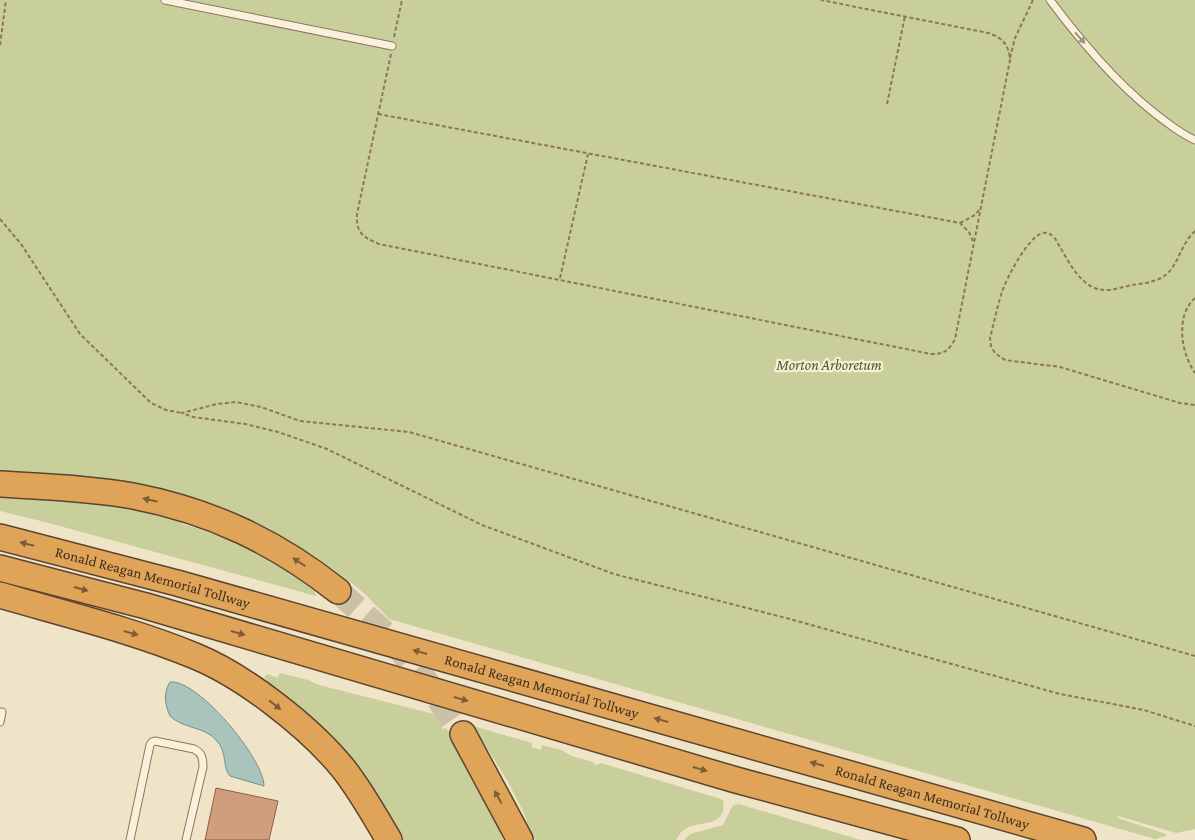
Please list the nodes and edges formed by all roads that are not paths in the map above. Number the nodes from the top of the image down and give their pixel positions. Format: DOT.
graph roads {
  1 [pos="165,0"];
  2 [pos="1050,0"];
  3 [pos="392,46"];
  4 [pos="1195,140"];
  5 [pos="0,484"];
  6 [pos="0,537"];
  7 [pos="0,568"];
  8 [pos="338,591"];
  9 [pos="0,595"];
  10 [pos="0,712"];
  11 [pos="0,722"];
  12 [pos="463,734"];
  13 [pos="130,840"];
  14 [pos="186,840"];
  15 [pos="388,840"];
  16 [pos="520,840"];
  17 [pos="957,840"];
  18 [pos="1082,840"];
  1 -- 3 [label="lane"];
  2 -- 4 [label="lane, one-way"];
  8 -- 5 [label="highway, one-way"];
  18 -- 6 [label="highway, Ronald Reagan Memorial Tollway, one-way"];
  7 -- 17 [label="highway, Ronald Reagan Memorial Tollway, one-way"];
  9 -- 15 [label="highway, one-way"];
  10 -- 11 [label="lane"];
  16 -- 12 [label="highway, one-way"];
  13 -- 14 [label="lane"];
}
